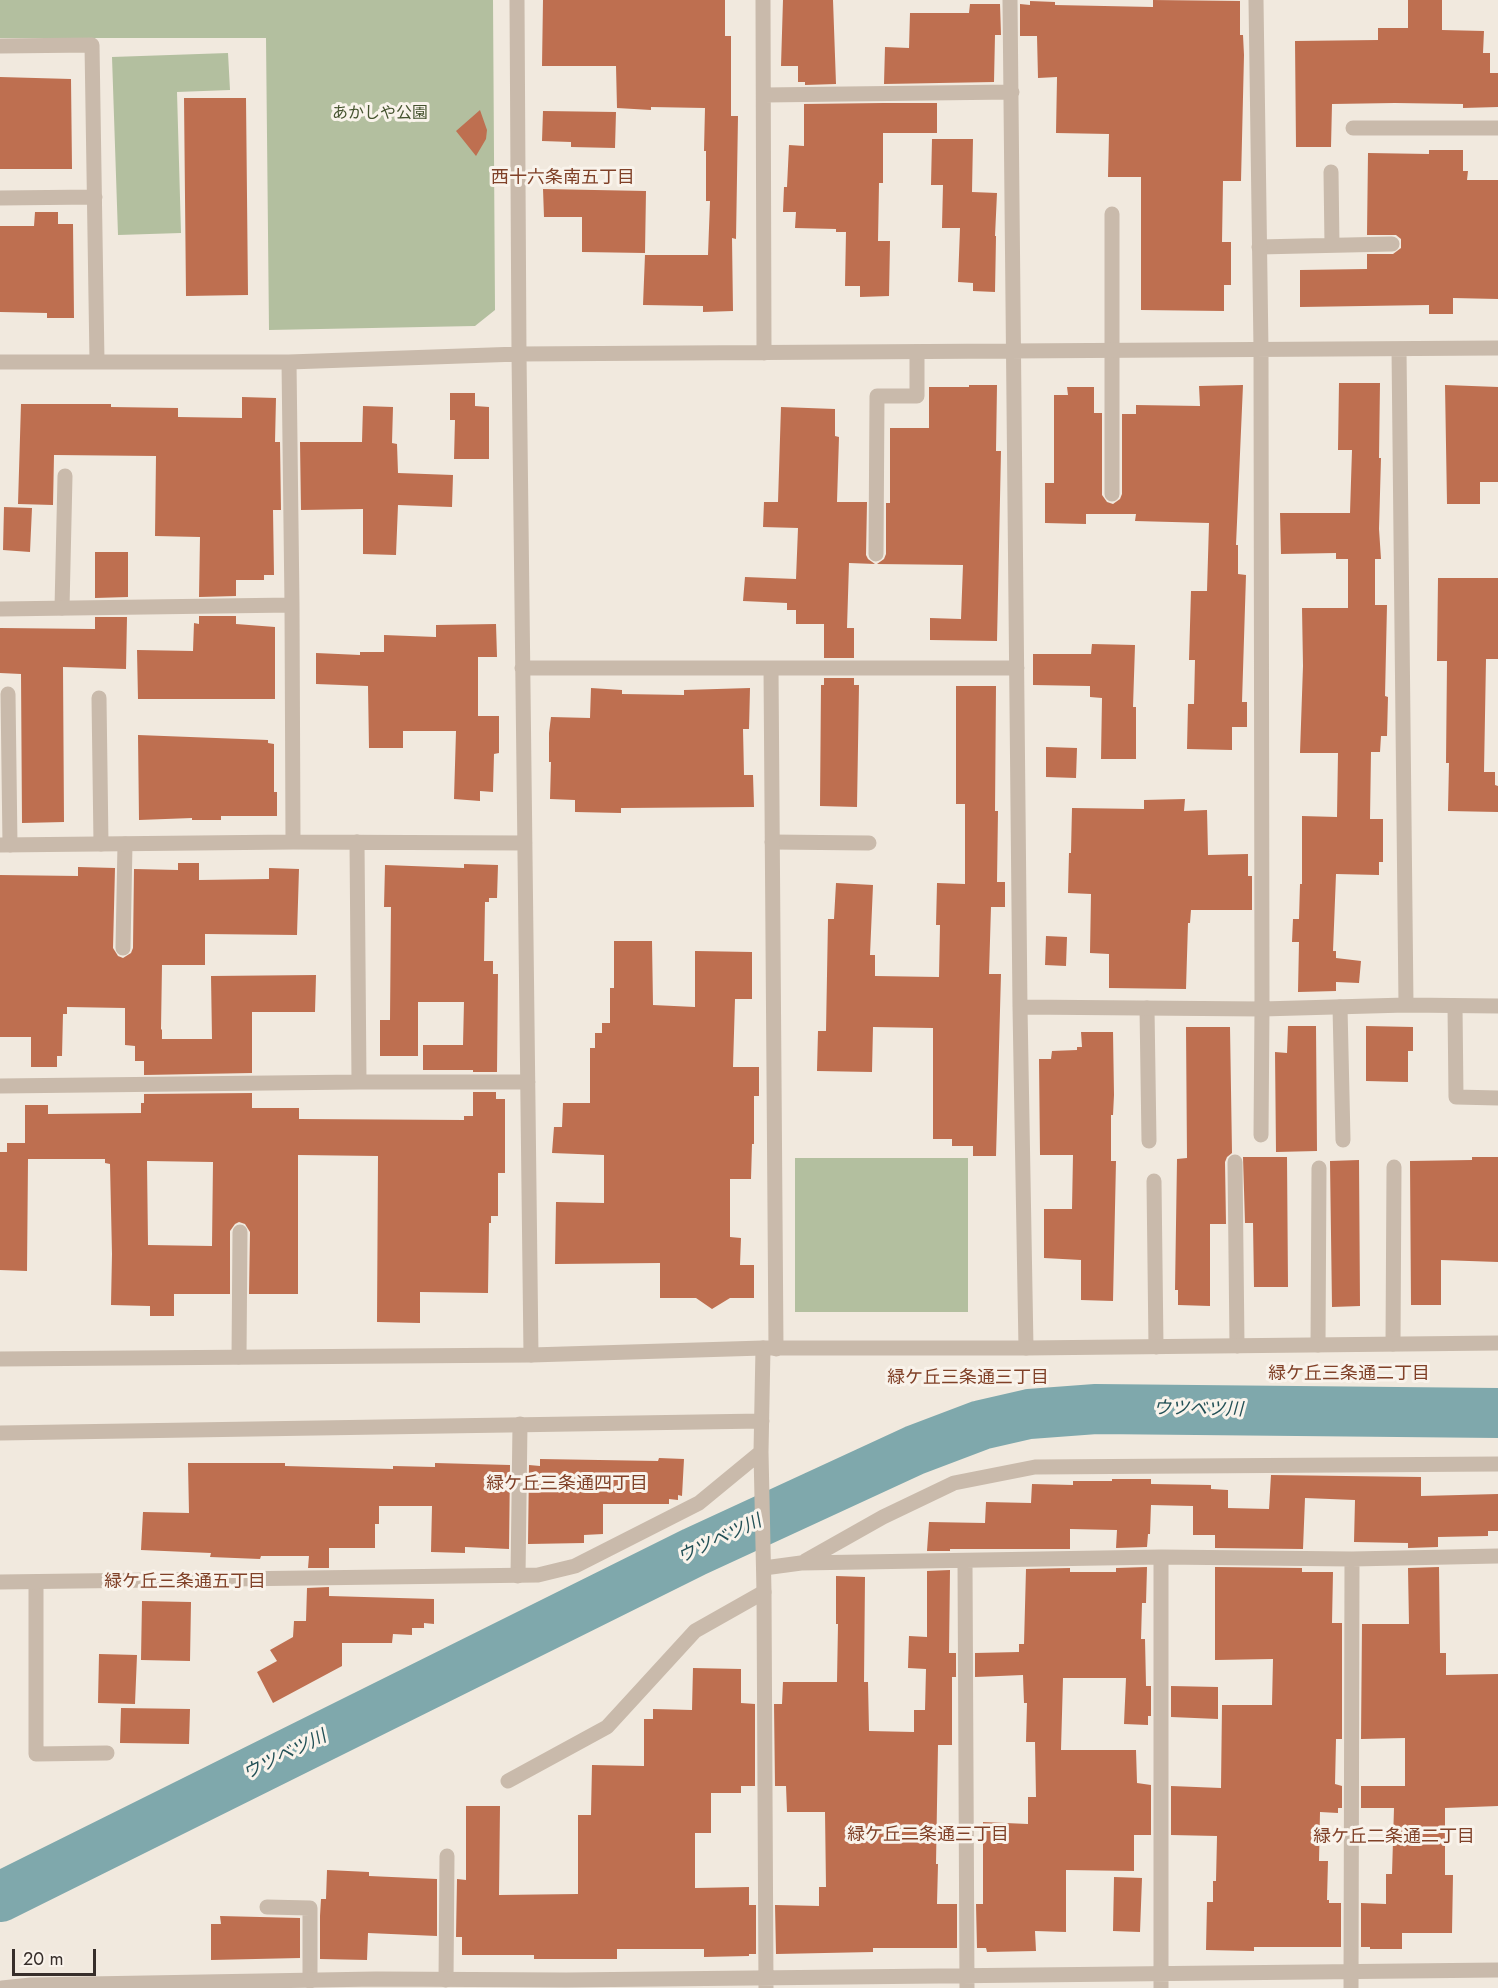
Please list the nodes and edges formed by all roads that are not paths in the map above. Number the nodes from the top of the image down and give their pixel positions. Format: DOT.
graph roads {
  1 [pos="517,0"];
  2 [pos="763,0"];
  3 [pos="1011,0"];
  4 [pos="1256,0"];
  5 [pos="0,46"];
  6 [pos="1012,92"];
  7 [pos="764,95"];
  8 [pos="1353,128"];
  9 [pos="1498,128"];
  10 [pos="1331,171"];
  11 [pos="95,197"];
  12 [pos="0,198"];
  13 [pos="1112,214"];
  14 [pos="1392,244"];
  15 [pos="1332,245"];
  16 [pos="1259,247"];
  17 [pos="1498,348"];
  18 [pos="1261,349"];
  19 [pos="1399,349"];
  20 [pos="1111,351"];
  21 [pos="918,352"];
  22 [pos="1013,352"];
  23 [pos="764,353"];
  24 [pos="519,354"];
  25 [pos="97,361"];
  26 [pos="0,362"];
  27 [pos="289,362"];
  28 [pos="65,476"];
  29 [pos="1112,494"];
  30 [pos="876,554"];
  31 [pos="292,605"];
  32 [pos="62,608"];
  33 [pos="0,609"];
  34 [pos="522,668"];
  35 [pos="771,668"];
  36 [pos="1017,668"];
  37 [pos="8,694"];
  38 [pos="99,698"];
  39 [pos="292,842"];
  40 [pos="357,842"];
  41 [pos="772,842"];
  42 [pos="525,843"];
  43 [pos="868,843"];
  44 [pos="100,844"];
  45 [pos="125,844"];
  46 [pos="5,845"];
  47 [pos="123,948"];
  48 [pos="1406,1005"];
  49 [pos="1340,1006"];
  50 [pos="1455,1006"];
  51 [pos="1498,1006"];
  52 [pos="1020,1007"];
  53 [pos="1147,1008"];
  54 [pos="1262,1009"];
  55 [pos="359,1082"];
  56 [pos="528,1082"];
  57 [pos="0,1086"];
  58 [pos="1498,1098"];
  59 [pos="1261,1136"];
  60 [pos="1343,1140"];
  61 [pos="1149,1141"];
  62 [pos="1235,1162"];
  63 [pos="1394,1167"];
  64 [pos="1319,1168"];
  65 [pos="1154,1180"];
  66 [pos="240,1232"];
  67 [pos="1498,1343"];
  68 [pos="1393,1344"];
  69 [pos="1318,1345"];
  70 [pos="1237,1346"];
  71 [pos="1156,1347"];
  72 [pos="770,1348"];
  73 [pos="1026,1348"];
  74 [pos="531,1355"];
  75 [pos="239,1357"];
  76 [pos="0,1359"];
  77 [pos="762,1421"];
  78 [pos="520,1424"];
  79 [pos="0,1433"];
  80 [pos="761,1452"];
  81 [pos="1498,1464"];
  82 [pos="1498,1556"];
  83 [pos="1161,1557"];
  84 [pos="1352,1559"];
  85 [pos="965,1561"];
  86 [pos="764,1562"];
  87 [pos="801,1563"];
  88 [pos="518,1576"];
  89 [pos="0,1582"];
  90 [pos="36,1582"];
  91 [pos="764,1592"];
  92 [pos="107,1753"];
  93 [pos="508,1781"];
  94 [pos="447,1856"];
  95 [pos="267,1907"];
  96 [pos="1498,1970"];
  97 [pos="1160,1972"];
  98 [pos="1351,1972"];
  99 [pos="446,1980"];
  100 [pos="310,1981"];
  101 [pos="967,1982"];
  102 [pos="766,1983"];
  103 [pos="376,1984"];
  104 [pos="566,1984"];
  105 [pos="186,1985"];
  106 [pos="2,1988"];
  107 [pos="1161,1988"];
  108 [pos="1351,1988"];
  1 -- 24 [label="street"];
  2 -- 7 [label="street"];
  3 -- 6 [label="street"];
  4 -- 16 [label="street"];
  5 -- 11 [label="street"];
  6 -- 7 [label="street"];
  6 -- 22 [label="street"];
  7 -- 23 [label="street"];
  8 -- 9 [label="street"];
  10 -- 15 [label="street"];
  11 -- 12 [label="street"];
  11 -- 25 [label="street"];
  13 -- 20 [label="street"];
  14 -- 15 [label="street"];
  15 -- 16 [label="street"];
  16 -- 18 [label="street"];
  17 -- 19 [label="street"];
  18 -- 19 [label="street"];
  18 -- 20 [label="street"];
  18 -- 54 [label="street"];
  19 -- 48 [label="street"];
  20 -- 22 [label="street"];
  20 -- 29 [label="street"];
  21 -- 22 [label="street"];
  21 -- 23 [label="street"];
  21 -- 30 [label="street"];
  22 -- 36 [label="street"];
  23 -- 24 [label="street"];
  24 -- 27 [label="street"];
  24 -- 34 [label="street"];
  25 -- 26 [label="street"];
  25 -- 27 [label="street"];
  27 -- 31 [label="street"];
  28 -- 32 [label="street"];
  31 -- 32 [label="street"];
  31 -- 39 [label="street"];
  32 -- 33 [label="street"];
  34 -- 35 [label="street"];
  34 -- 42 [label="street"];
  35 -- 36 [label="street"];
  35 -- 41 [label="street"];
  36 -- 52 [label="street"];
  37 -- 46 [label="street"];
  38 -- 44 [label="street"];
  39 -- 40 [label="street"];
  39 -- 45 [label="street"];
  40 -- 42 [label="street"];
  40 -- 55 [label="street"];
  41 -- 43 [label="street"];
  41 -- 72 [label="street"];
  42 -- 56 [label="street"];
  44 -- 45 [label="street"];
  44 -- 46 [label="street"];
  45 -- 47 [label="street"];
  48 -- 49 [label="street"];
  48 -- 50 [label="street"];
  49 -- 54 [label="street"];
  49 -- 60 [label="street"];
  50 -- 51 [label="street"];
  50 -- 58 [label="street"];
  52 -- 53 [label="street"];
  52 -- 73 [label="street"];
  53 -- 54 [label="street"];
  53 -- 61 [label="street"];
  54 -- 59 [label="street"];
  55 -- 56 [label="street"];
  55 -- 57 [label="street"];
  56 -- 74 [label="street"];
  62 -- 70 [label="street"];
  63 -- 68 [label="street"];
  64 -- 69 [label="street"];
  65 -- 71 [label="street"];
  66 -- 75 [label="street"];
  67 -- 68 [label="street"];
  68 -- 69 [label="street"];
  69 -- 70 [label="street"];
  70 -- 71 [label="street"];
  71 -- 73 [label="street"];
  72 -- 73 [label="street"];
  72 -- 74 [label="street"];
  72 -- 77 [label="street"];
  74 -- 75 [label="street"];
  75 -- 76 [label="street"];
  77 -- 78 [label="street"];
  77 -- 80 [label="street"];
  78 -- 79 [label="street"];
  78 -- 88 [label="street"];
  80 -- 86 [label="street"];
  80 -- 88 [label="street"];
  81 -- 87 [label="street"];
  82 -- 84 [label="street"];
  83 -- 84 [label="street"];
  83 -- 85 [label="street"];
  83 -- 97 [label="street"];
  84 -- 98 [label="street"];
  85 -- 87 [label="street"];
  85 -- 101 [label="street"];
  86 -- 87 [label="street"];
  86 -- 91 [label="street"];
  88 -- 90 [label="street"];
  89 -- 90 [label="street"];
  90 -- 92 [label="street"];
  91 -- 93 [label="street"];
  91 -- 102 [label="street"];
  94 -- 99 [label="street"];
  95 -- 100 [label="street"];
  96 -- 98 [label="street"];
  97 -- 98 [label="street"];
  97 -- 101 [label="street"];
  97 -- 107 [label="street"];
  98 -- 108 [label="street"];
  99 -- 103 [label="street"];
  99 -- 104 [label="street"];
  100 -- 103 [label="street"];
  100 -- 105 [label="street"];
  101 -- 102 [label="street"];
  102 -- 104 [label="street"];
  105 -- 106 [label="street"];
}
